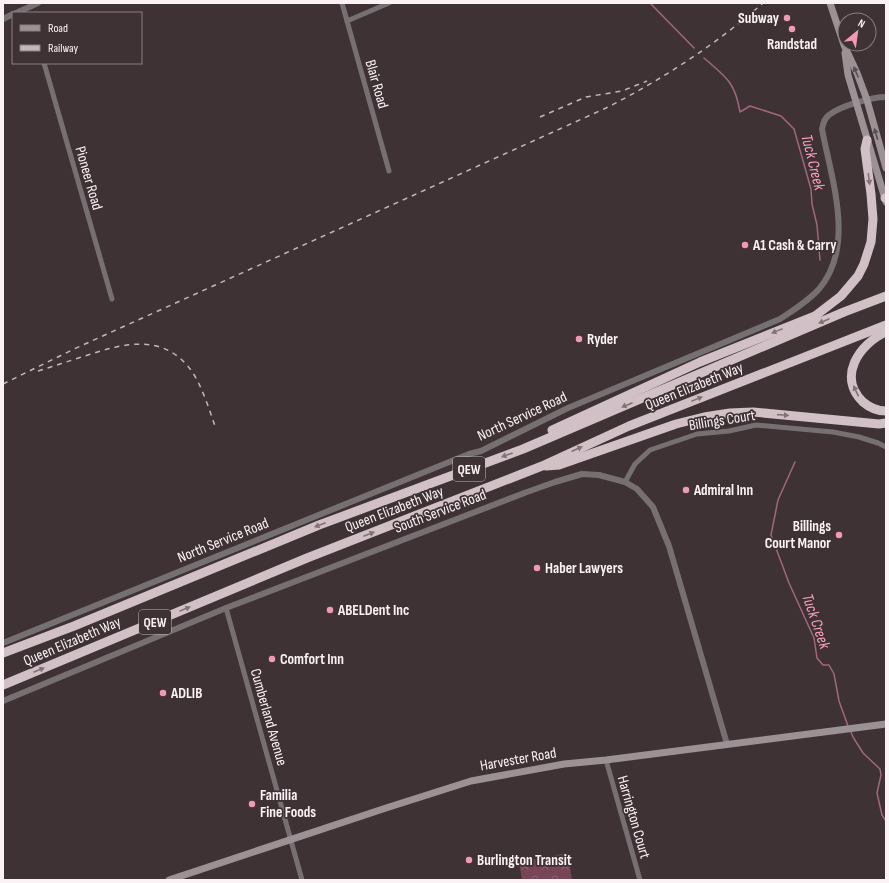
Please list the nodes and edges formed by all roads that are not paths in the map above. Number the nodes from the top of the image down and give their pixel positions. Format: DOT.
graph roads {
  1 [pos="38,3"];
  2 [pos="342,3"];
  3 [pos="389,3"];
  4 [pos="830,3"];
  5 [pos="29,10"];
  6 [pos="12,14"];
  7 [pos="3,19"];
  8 [pos="347,21"];
  9 [pos="837,24"];
  10 [pos="845,52"];
  11 [pos="847,52"];
  12 [pos="44,64"];
  13 [pos="886,97"];
  14 [pos="867,100"];
  15 [pos="857,103"];
  16 [pos="867,140"];
  17 [pos="886,168"];
  18 [pos="389,171"];
  19 [pos="886,199"];
  20 [pos="886,296"];
  21 [pos="112,299"];
  22 [pos="886,325"];
  23 [pos="886,332"];
  24 [pos="886,411"];
  25 [pos="886,423"];
  26 [pos="886,447"];
  27 [pos="523,449"];
  28 [pos="542,466"];
  29 [pos="624,482"];
  30 [pos="226,608"];
  31 [pos="3,643"];
  32 [pos="3,654"];
  33 [pos="3,685"];
  34 [pos="3,701"];
  35 [pos="886,724"];
  36 [pos="727,744"];
  37 [pos="606,760"];
  38 [pos="291,839"];
  39 [pos="169,880"];
  40 [pos="302,880"];
  41 [pos="640,880"];
  1 -- 5 [label="street"];
  2 -- 8 [label="street, Blair Road"];
  3 -- 8 [label="street"];
  4 -- 9 [label="main road"];
  6 -- 7 [label="street"];
  8 -- 18 [label="street, Blair Road"];
  10 -- 15 [label="main road"];
  14 -- 11 [label="main road, one-way"];
  12 -- 21 [label="street, Pioneer Road"];
  13 -- 14 [label="street, North Service Road"];
  14 -- 15 [label="street, North Service Road"];
  17 -- 14 [label="main road, one-way"];
  15 -- 16 [label="main road"];
  15 -- 31 [label="street, North Service Road"];
  16 -- 19 [label="main road"];
  16 -- 27 [label="highway, one-way"];
  20 -- 27 [label="highway, Queen Elizabeth Way / QEW, one-way"];
  28 -- 22 [label="highway, Queen Elizabeth Way / QEW, one-way"];
  24 -- 23 [label="highway, one-way"];
  28 -- 25 [label="highway, one-way"];
  26 -- 29 [label="street, Billings Court"];
  27 -- 32 [label="highway, Queen Elizabeth Way / QEW, one-way"];
  33 -- 28 [label="highway, Queen Elizabeth Way / QEW, one-way"];
  29 -- 30 [label="street, South Service Road"];
  29 -- 36 [label="street, South Service Road"];
  30 -- 34 [label="street, South Service Road"];
  30 -- 38 [label="street, Cumberland Avenue"];
  35 -- 36 [label="main road, Harvester Road"];
  36 -- 37 [label="main road, Harvester Road"];
  37 -- 38 [label="main road, Harvester Road"];
  37 -- 41 [label="street, Harrington Court"];
  38 -- 39 [label="main road, Harvester Road"];
  38 -- 40 [label="street, Cumberland Avenue"];
}
